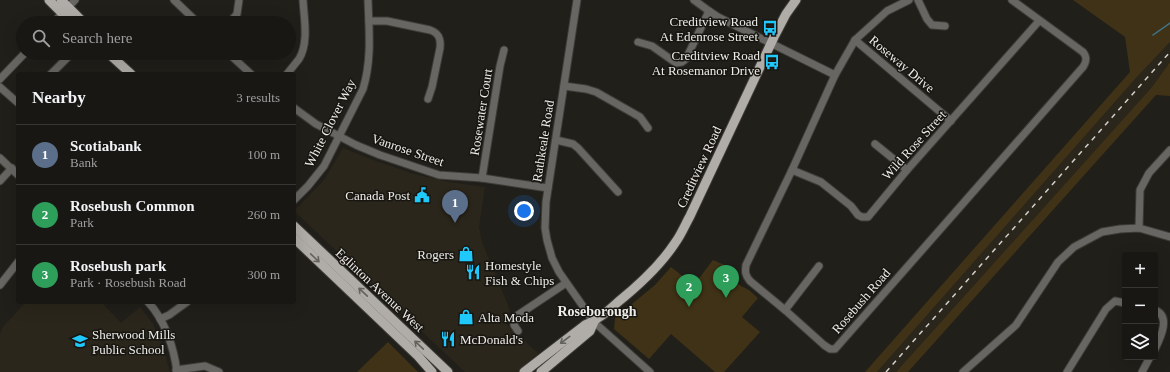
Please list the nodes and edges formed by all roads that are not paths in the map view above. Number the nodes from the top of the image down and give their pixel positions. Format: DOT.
graph roads {
  1 [pos="49,0"];
  2 [pos="61,0"];
  3 [pos="75,0"];
  4 [pos="174,0"];
  5 [pos="239,0"];
  6 [pos="303,0"];
  7 [pos="368,0"];
  8 [pos="577,0"];
  9 [pos="694,0"];
  10 [pos="796,0"];
  11 [pos="909,0"];
  12 [pos="918,0"];
  13 [pos="1012,0"];
  14 [pos="65,10"];
  15 [pos="709,11"];
  16 [pos="59,16"];
  17 [pos="68,16"];
  18 [pos="74,16"];
  19 [pos="191,16"];
  20 [pos="235,16"];
  21 [pos="369,21"];
  22 [pos="1039,21"];
  23 [pos="945,26"];
  24 [pos="855,40"];
  25 [pos="638,42"];
  26 [pos="771,43"];
  27 [pos="504,50"];
  28 [pos="19,60"];
  29 [pos="65,60"];
  30 [pos="116,60"];
  31 [pos="235,60"];
  32 [pos="53,72"];
  33 [pos="129,72"];
  34 [pos="248,72"];
  35 [pos="289,72"];
  36 [pos="835,75"];
  37 [pos="0,80"];
  38 [pos="564,86"];
  39 [pos="0,87"];
  40 [pos="428,99"];
  41 [pos="16,101"];
  42 [pos="296,109"];
  43 [pos="951,121"];
  44 [pos="648,128"];
  45 [pos="340,136"];
  46 [pos="556,140"];
  47 [pos="875,144"];
  48 [pos="1170,150"];
  49 [pos="0,158"];
  50 [pos="12,168"];
  51 [pos="792,170"];
  52 [pos="907,170"];
  53 [pos="16,173"];
  54 [pos="482,178"];
  55 [pos="0,181"];
  56 [pos="548,188"];
  57 [pos="618,192"];
  58 [pos="296,198"];
  59 [pos="296,228"];
  60 [pos="1139,228"];
  61 [pos="1170,237"];
  62 [pos="296,240"];
  63 [pos="16,265"];
  64 [pos="819,266"];
  65 [pos="566,283"];
  66 [pos="0,285"];
  67 [pos="1122,302"];
  68 [pos="149,304"];
  69 [pos="184,304"];
  70 [pos="785,310"];
  71 [pos="1158,311"];
  72 [pos="160,319"];
  73 [pos="594,322"];
  74 [pos="518,330"];
  75 [pos="1158,343"];
  76 [pos="1148,360"];
  77 [pos="971,366"];
  78 [pos="177,371"];
  79 [pos="219,372"];
  80 [pos="432,372"];
  81 [pos="448,372"];
  82 [pos="524,372"];
  83 [pos="541,372"];
  84 [pos="650,372"];
  85 [pos="963,372"];
  86 [pos="976,372"];
  87 [pos="1067,372"];
  88 [pos="1142,372"];
  1 -- 14 [label="main road"];
  2 -- 14 [label="main road"];
  3 -- 14 [label="street"];
  4 -- 19 [label="street"];
  5 -- 20 [label="street"];
  6 -- 35 [label="street"];
  7 -- 21 [label="street, White Clover Way"];
  8 -- 38 [label="street, Rathkeale Road"];
  9 -- 15 [label="street"];
  10 -- 26 [label="main road, Creditview Road"];
  11 -- 24 [label="street, Rosebush Road"];
  12 -- 23 [label="street"];
  13 -- 22 [label="street, Rosebush Road"];
  14 -- 16 [label="street"];
  14 -- 17 [label="main road"];
  14 -- 18 [label="main road"];
  15 -- 25 [label="street"];
  15 -- 26 [label="street"];
  21 -- 40 [label="street"];
  21 -- 45 [label="street, White Clover Way"];
  22 -- 43 [label="street, Wild Rose Street"];
  22 -- 70 [label="street, Rosebush Road"];
  24 -- 36 [label="street, Rosebush Road"];
  24 -- 43 [label="street, Roseway Drive"];
  26 -- 36 [label="street"];
  26 -- 73 [label="main road, Creditview Road"];
  27 -- 54 [label="street, Rosewater Court"];
  28 -- 37 [label="street"];
  29 -- 32 [label="street"];
  30 -- 33 [label="main road"];
  31 -- 34 [label="street"];
  36 -- 51 [label="street, Rosebush Road"];
  38 -- 44 [label="street"];
  38 -- 46 [label="street, Rathkeale Road"];
  39 -- 41 [label="street"];
  42 -- 45 [label="street, Vanrose Street"];
  43 -- 52 [label="street, Wild Rose Street"];
  45 -- 54 [label="street, Vanrose Street"];
  45 -- 58 [label="street, White Clover Way"];
  46 -- 56 [label="street, Rathkeale Road"];
  46 -- 57 [label="street"];
  47 -- 52 [label="street"];
  48 -- 60 [label="street"];
  49 -- 50 [label="street"];
  50 -- 53 [label="street"];
  50 -- 55 [label="street"];
  51 -- 52 [label="street, Wild Rose Street"];
  51 -- 70 [label="street, Rosebush Road"];
  54 -- 56 [label="street, Vanrose Street"];
  56 -- 65 [label="street, Rathkeale Road"];
  81 -- 59 [label="main road, Eglinton Avenue West, one-way"];
  60 -- 61 [label="street"];
  60 -- 77 [label="street"];
  62 -- 80 [label="main road, Eglinton Avenue West, one-way"];
  63 -- 66 [label="street"];
  64 -- 70 [label="street"];
  65 -- 73 [label="street, Rathkeale Road"];
  65 -- 74 [label="street"];
  67 -- 87 [label="street"];
  68 -- 72 [label="street"];
  69 -- 72 [label="street"];
  71 -- 75 [label="street"];
  72 -- 78 [label="street"];
  73 -- 82 [label="main road, Creditview Road, one-way"];
  73 -- 83 [label="main road, Creditview Road"];
  73 -- 84 [label="street, Rathkeale Road"];
  76 -- 88 [label="street"];
  77 -- 85 [label="street"];
  77 -- 86 [label="street"];
  78 -- 79 [label="street"];
}
